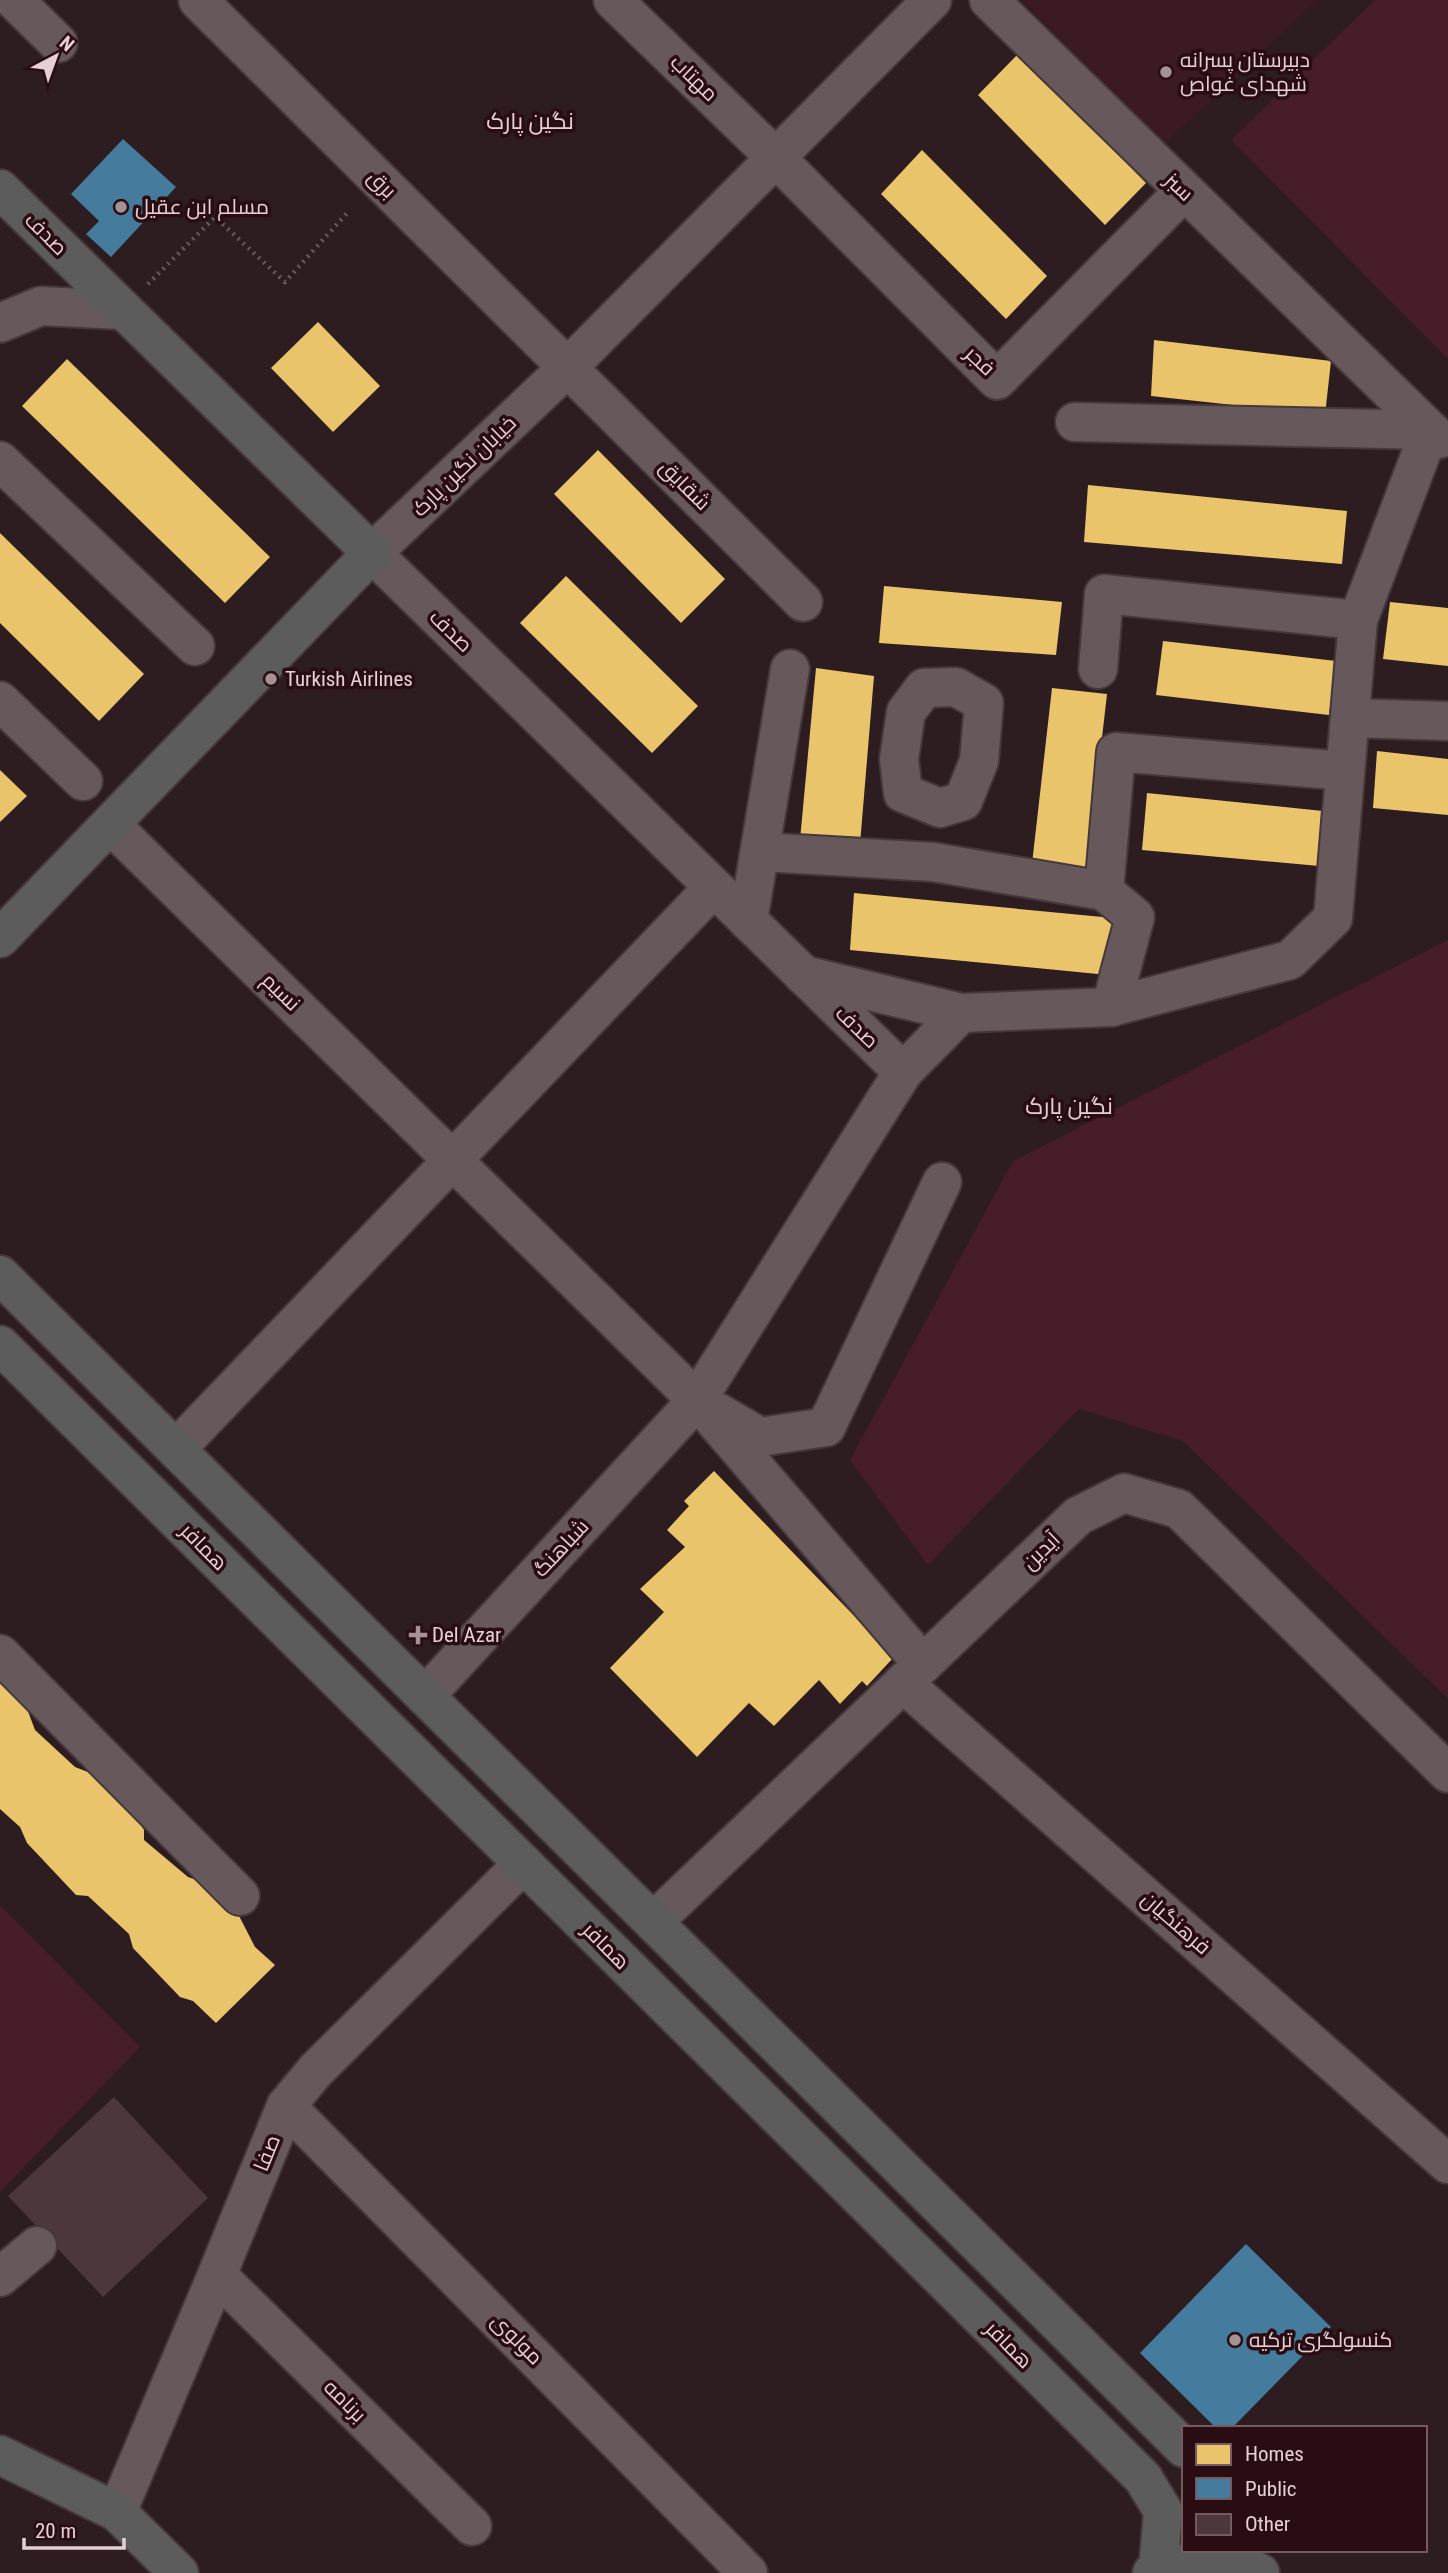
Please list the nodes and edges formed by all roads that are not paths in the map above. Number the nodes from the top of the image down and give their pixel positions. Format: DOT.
graph roads {
  1 [pos="13,0"];
  2 [pos="198,0"];
  3 [pos="613,0"];
  4 [pos="932,0"];
  5 [pos="989,0"];
  6 [pos="58,43"];
  7 [pos="775,157"];
  8 [pos="0,189"];
  9 [pos="1184,191"];
  10 [pos="122,310"];
  11 [pos="0,323"];
  12 [pos="567,368"];
  13 [pos="1075,422"];
  14 [pos="1439,439"];
  15 [pos="0,461"];
  16 [pos="372,554"];
  17 [pos="803,602"];
  18 [pos="1358,620"];
  19 [pos="195,646"];
  20 [pos="790,668"];
  21 [pos="1098,669"];
  22 [pos="0,701"];
  23 [pos="1350,718"];
  24 [pos="1448,721"];
  25 [pos="1345,771"];
  26 [pos="83,781"];
  27 [pos="940,808"];
  28 [pos="111,825"];
  29 [pos="761,852"];
  30 [pos="933,862"];
  31 [pos="713,888"];
  32 [pos="1104,891"];
  33 [pos="748,921"];
  34 [pos="0,938"];
  35 [pos="803,975"];
  36 [pos="1111,1007"];
  37 [pos="961,1013"];
  38 [pos="903,1072"];
  39 [pos="452,1159"];
  40 [pos="942,1182"];
  41 [pos="0,1275"];
  42 [pos="0,1345"];
  43 [pos="697,1400"];
  44 [pos="176,1449"];
  45 [pos="141,1485"];
  46 [pos="0,1654"];
  47 [pos="913,1673"];
  48 [pos="425,1696"];
  49 [pos="1448,1773"];
  50 [pos="523,1864"];
  51 [pos="240,1896"];
  52 [pos="653,1922"];
  53 [pos="286,2106"];
  54 [pos="1448,2164"];
  55 [pos="37,2245"];
  56 [pos="218,2276"];
  57 [pos="0,2277"];
  58 [pos="1010,2277"];
  59 [pos="976,2312"];
  60 [pos="1182,2446"];
  61 [pos="0,2455"];
  62 [pos="117,2512"];
  63 [pos="472,2526"];
  64 [pos="1267,2552"];
  65 [pos="1155,2572"];
  66 [pos="179,2573"];
  67 [pos="748,2573"];
  68 [pos="1260,2573"];
  69 [pos="1277,2573"];
  1 -- 6 [label="street"];
  2 -- 12 [label="street, برق"];
  3 -- 7 [label="street, مهتاب"];
  4 -- 7 [label="street, خیابان نگین پارک"];
  5 -- 9 [label="street, سبز"];
  7 -- 9 [label="street, فجر"];
  7 -- 12 [label="street, خیابان نگین پارک"];
  8 -- 10 [label="main road, صدف"];
  9 -- 14 [label="street, سبز"];
  10 -- 11 [label="street"];
  10 -- 16 [label="main road, صدف"];
  12 -- 16 [label="street, خیابان نگین پارک"];
  12 -- 17 [label="street, شقایق"];
  13 -- 14 [label="street"];
  14 -- 18 [label="street"];
  15 -- 19 [label="street"];
  16 -- 28 [label="main road, خیابان نگین پارک"];
  16 -- 31 [label="street, صدف"];
  18 -- 21 [label="street"];
  18 -- 23 [label="street"];
  20 -- 29 [label="street"];
  22 -- 26 [label="street"];
  23 -- 24 [label="street"];
  23 -- 25 [label="street"];
  25 -- 32 [label="street"];
  25 -- 36 [label="street"];
  27 -- 30 [label="street"];
  28 -- 34 [label="main road, خیابان نگین پارک"];
  28 -- 39 [label="street, نسیم"];
  29 -- 30 [label="street"];
  29 -- 33 [label="street"];
  30 -- 32 [label="street"];
  31 -- 33 [label="street, صدف"];
  31 -- 39 [label="street"];
  32 -- 36 [label="street"];
  33 -- 35 [label="street, صدف"];
  35 -- 37 [label="street"];
  35 -- 38 [label="street, صدف"];
  36 -- 37 [label="street"];
  37 -- 38 [label="street, شباهنگ"];
  38 -- 43 [label="street, شباهنگ"];
  39 -- 43 [label="street, نسیم"];
  39 -- 44 [label="street"];
  40 -- 43 [label="street"];
  41 -- 44 [label="main road"];
  42 -- 45 [label="main road, همافر"];
  43 -- 47 [label="street, فرهنگیان"];
  43 -- 48 [label="street, شباهنگ"];
  44 -- 45 [label="main road"];
  44 -- 48 [label="main road"];
  45 -- 50 [label="main road, همافر"];
  46 -- 51 [label="street"];
  47 -- 49 [label="street, آیدین"];
  47 -- 52 [label="street, آیدین"];
  47 -- 54 [label="street, فرهنگیان"];
  48 -- 52 [label="main road"];
  50 -- 53 [label="street, صفا"];
  50 -- 59 [label="main road, همافر"];
  52 -- 58 [label="main road"];
  53 -- 56 [label="street, صفا"];
  53 -- 67 [label="street, مولوی"];
  55 -- 57 [label="street"];
  56 -- 62 [label="street, صفا"];
  56 -- 63 [label="street, برنامه"];
  58 -- 59 [label="main road"];
  58 -- 60 [label="main road"];
  59 -- 65 [label="main road, همافر"];
  61 -- 62 [label="main road"];
  62 -- 66 [label="main road"];
  64 -- 69 [label="main road"];
  65 -- 68 [label="main road"];
}
